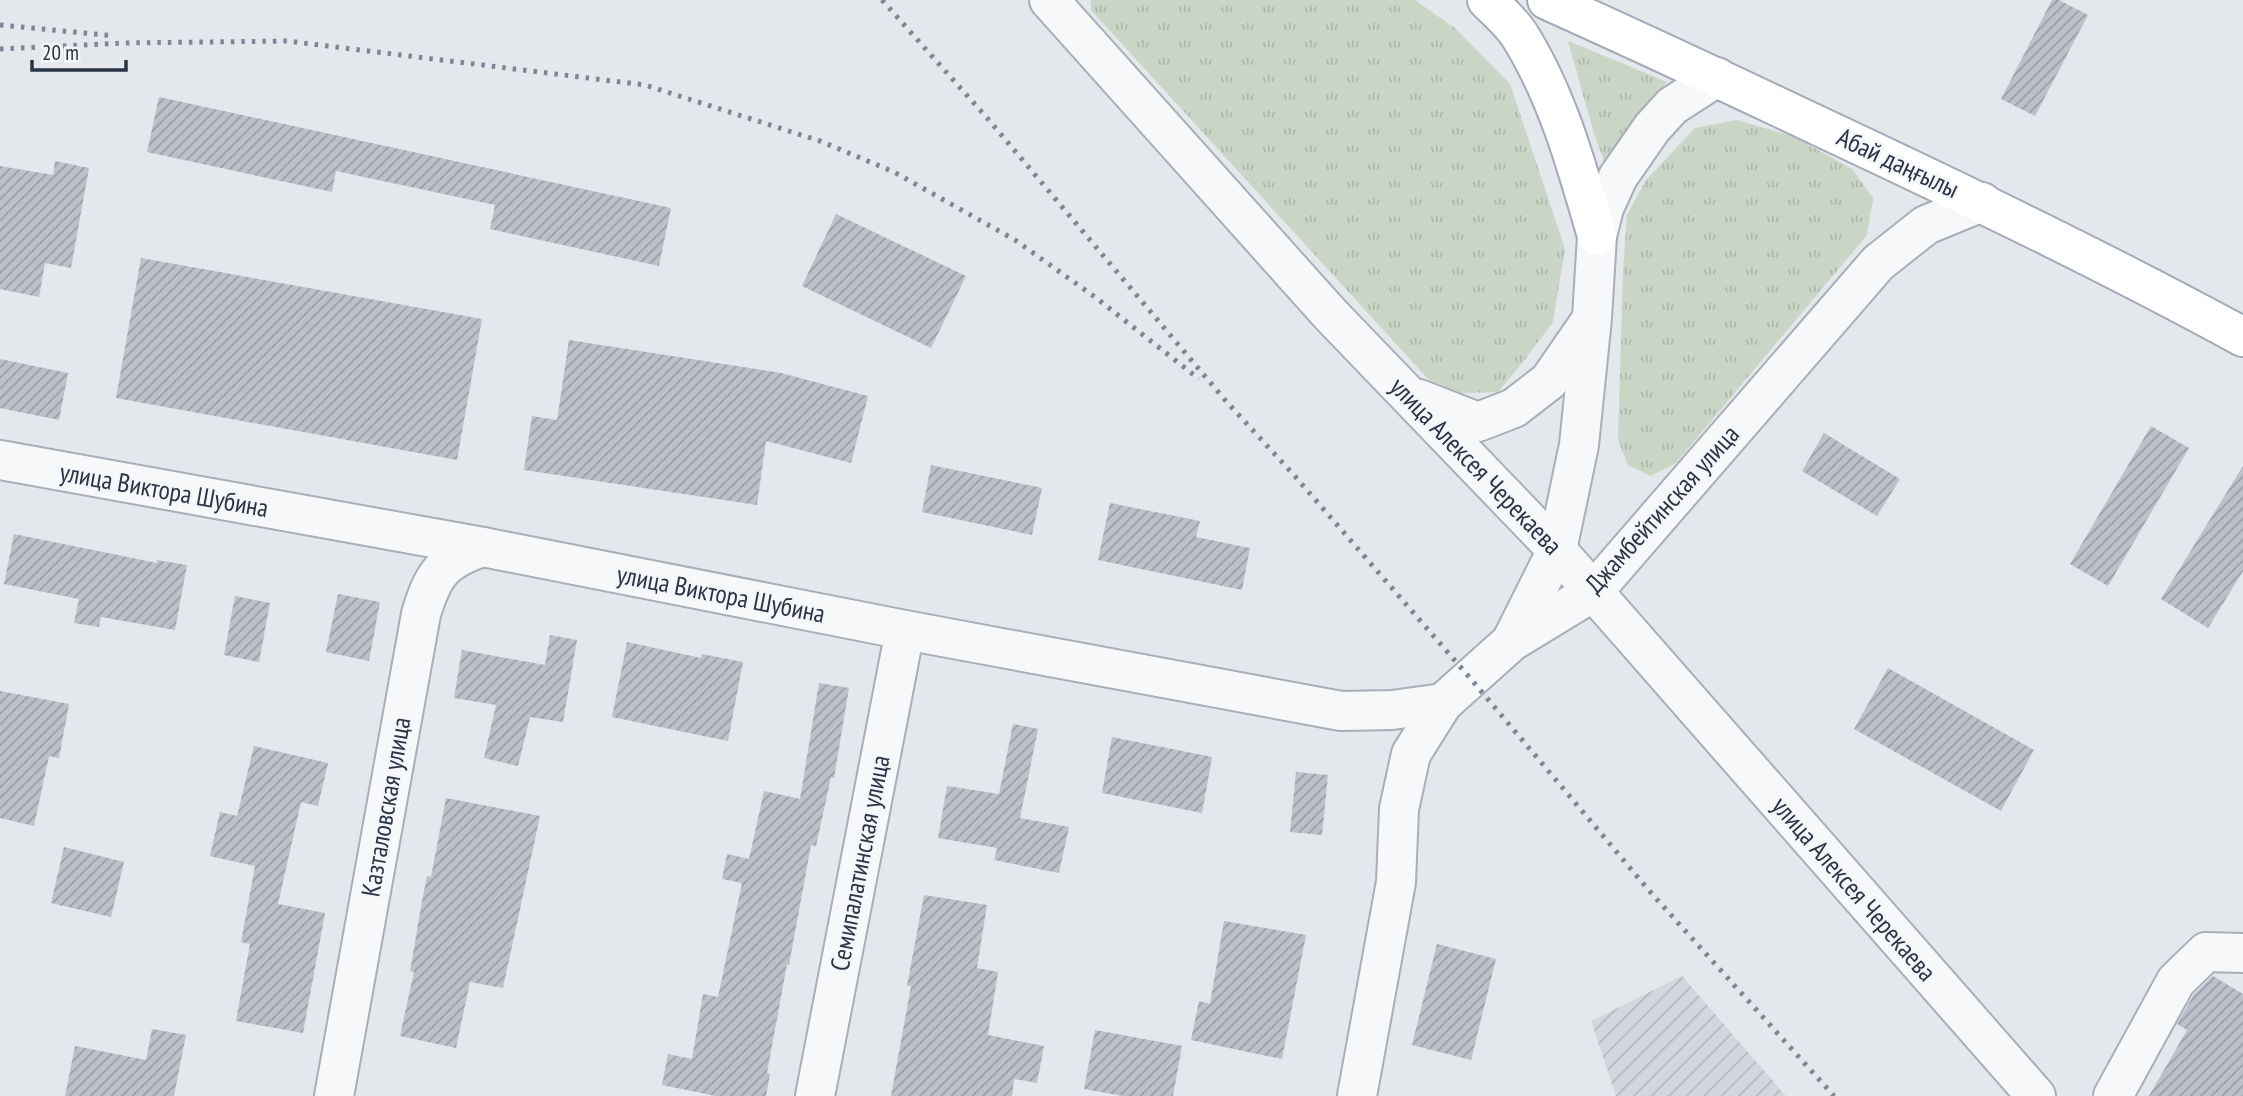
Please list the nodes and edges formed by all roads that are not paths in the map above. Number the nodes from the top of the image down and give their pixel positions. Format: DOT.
graph roads {
  1 [pos="1049,0"];
  2 [pos="1487,0"];
  3 [pos="1547,0"];
  4 [pos="1717,78"];
  5 [pos="1982,202"];
  6 [pos="1597,236"];
  7 [pos="1592,318"];
  8 [pos="2243,337"];
  9 [pos="1408,395"];
  10 [pos="0,460"];
  11 [pos="483,547"];
  12 [pos="1557,550"];
  13 [pos="1593,592"];
  14 [pos="905,630"];
  15 [pos="1511,642"];
  16 [pos="1443,703"];
  17 [pos="2243,953"];
  18 [pos="334,1096"];
  19 [pos="815,1096"];
  20 [pos="1357,1096"];
  21 [pos="2036,1096"];
  22 [pos="2113,1096"];
  1 -- 9 [label="street, улица Алексея Черекаева"];
  2 -- 6 [label="main road"];
  3 -- 4 [label="main road, Абай даңғылы"];
  4 -- 5 [label="main road, Абай даңғылы"];
  4 -- 6 [label="street"];
  5 -- 8 [label="main road, Абай даңғылы"];
  5 -- 13 [label="street, Джамбейтинская улица"];
  6 -- 7 [label="street"];
  7 -- 9 [label="street"];
  7 -- 12 [label="street"];
  9 -- 12 [label="street, улица Алексея Черекаева"];
  10 -- 11 [label="street, улица Виктора Шубина"];
  11 -- 14 [label="street, улица Виктора Шубина"];
  11 -- 18 [label="street, Казталовская улица"];
  12 -- 13 [label="street, улица Алексея Черекаева"];
  12 -- 15 [label="street"];
  13 -- 15 [label="street, Джамбейтинская улица"];
  13 -- 21 [label="street, улица Алексея Черекаева"];
  14 -- 16 [label="street, улица Виктора Шубина"];
  14 -- 19 [label="street, Семипалатинская улица"];
  15 -- 16 [label="street, Джамбейтинская улица"];
  16 -- 20 [label="street, Джамбейтинская улица"];
  17 -- 22 [label="street"];
}
